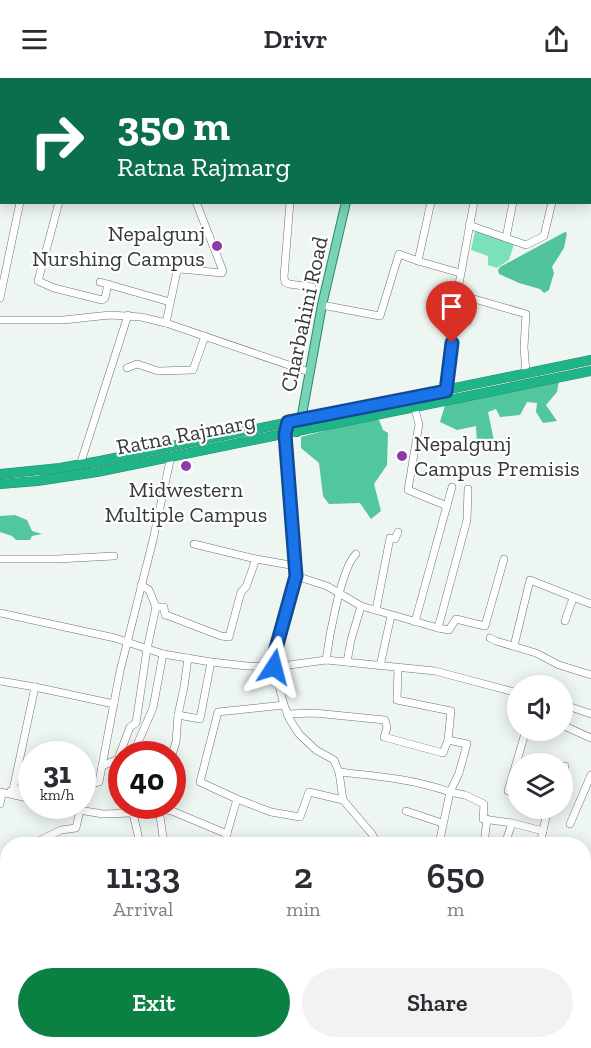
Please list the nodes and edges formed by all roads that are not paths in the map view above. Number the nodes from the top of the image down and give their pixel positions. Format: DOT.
graph roads {
  1 [pos="20,204"];
  2 [pos="57,204"];
  3 [pos="197,204"];
  4 [pos="290,204"];
  5 [pos="346,204"];
  6 [pos="430,204"];
  7 [pos="474,204"];
  8 [pos="513,204"];
  9 [pos="552,204"];
  10 [pos="469,225"];
  11 [pos="506,238"];
  12 [pos="418,261"];
  13 [pos="460,273"];
  14 [pos="312,287"];
  15 [pos="457,294"];
  16 [pos="0,298"];
  17 [pos="170,302"];
  18 [pos="322,305"];
  19 [pos="128,315"];
  20 [pos="0,320"];
  21 [pos="166,323"];
  22 [pos="205,336"];
  23 [pos="591,360"];
  24 [pos="127,368"];
  25 [pos="591,370"];
  26 [pos="309,372"];
  27 [pos="526,373"];
  28 [pos="446,395"];
  29 [pos="414,406"];
  30 [pos="301,420"];
  31 [pos="288,422"];
  32 [pos="297,432"];
  33 [pos="285,434"];
  34 [pos="171,456"];
  35 [pos="80,465"];
  36 [pos="0,474"];
  37 [pos="0,484"];
  38 [pos="452,487"];
  39 [pos="468,489"];
  40 [pos="447,506"];
  41 [pos="398,532"];
  42 [pos="194,544"];
  43 [pos="356,554"];
  44 [pos="114,556"];
  45 [pos="0,559"];
  46 [pos="256,559"];
  47 [pos="504,560"];
  48 [pos="296,566"];
  49 [pos="296,576"];
  50 [pos="141,585"];
  51 [pos="341,593"];
  52 [pos="573,598"];
  53 [pos="591,604"];
  54 [pos="361,606"];
  55 [pos="156,607"];
  56 [pos="376,610"];
  57 [pos="0,613"];
  58 [pos="391,616"];
  59 [pos="565,621"];
  60 [pos="415,622"];
  61 [pos="438,628"];
  62 [pos="490,638"];
  63 [pos="127,643"];
  64 [pos="514,646"];
  65 [pos="147,649"];
  66 [pos="163,654"];
  67 [pos="188,658"];
  68 [pos="326,660"];
  69 [pos="211,662"];
  70 [pos="347,662"];
  71 [pos="380,666"];
  72 [pos="274,667"];
  73 [pos="398,668"];
  74 [pos="591,675"];
  75 [pos="0,681"];
  76 [pos="35,687"];
  77 [pos="507,690"];
  78 [pos="114,704"];
  79 [pos="284,705"];
  80 [pos="573,708"];
  81 [pos="178,714"];
  82 [pos="287,714"];
  83 [pos="591,714"];
  84 [pos="573,730"];
  85 [pos="591,738"];
  86 [pos="448,740"];
  87 [pos="139,741"];
  88 [pos="176,741"];
  89 [pos="102,766"];
  90 [pos="339,772"];
  91 [pos="591,774"];
  92 [pos="96,783"];
  93 [pos="6,792"];
  94 [pos="450,792"];
  95 [pos="237,799"];
  96 [pos="343,800"];
  97 [pos="0,804"];
  98 [pos="406,811"];
  99 [pos="186,817"];
  100 [pos="78,819"];
  101 [pos="134,819"];
  102 [pos="156,819"];
  103 [pos="487,819"];
  104 [pos="546,819"];
  105 [pos="442,823"];
  106 [pos="512,823"];
  107 [pos="570,824"];
  108 [pos="543,831"];
  109 [pos="47,837"];
  110 [pos="138,837"];
  111 [pos="162,837"];
  112 [pos="374,837"];
  113 [pos="439,837"];
  114 [pos="485,837"];
  115 [pos="507,837"];
  116 [pos="542,837"];
  1 -- 16 [label="street"];
  2 -- 17 [label="street"];
  3 -- 17 [label="street"];
  4 -- 14 [label="street"];
  5 -- 18 [label="main road, Charbahini Road"];
  6 -- 12 [label="street"];
  7 -- 10 [label="street"];
  8 -- 11 [label="street"];
  9 -- 11 [label="street"];
  10 -- 11 [label="street"];
  10 -- 13 [label="street"];
  12 -- 13 [label="street"];
  12 -- 18 [label="street"];
  13 -- 15 [label="street"];
  15 -- 27 [label="street"];
  15 -- 28 [label="street"];
  17 -- 21 [label="street"];
  18 -- 26 [label="main road, Charbahini Road"];
  19 -- 20 [label="street"];
  19 -- 21 [label="street"];
  19 -- 35 [label="street"];
  21 -- 22 [label="street"];
  22 -- 24 [label="street"];
  22 -- 26 [label="street"];
  23 -- 27 [label="highway, Ratna Rajmarg"];
  25 -- 28 [label="highway, Ratna Rajmarg"];
  26 -- 30 [label="main road, Charbahini Road"];
  27 -- 28 [label="highway, Ratna Rajmarg"];
  28 -- 29 [label="highway, Ratna Rajmarg"];
  28 -- 30 [label="highway, Ratna Rajmarg"];
  29 -- 32 [label="highway, Ratna Rajmarg"];
  29 -- 40 [label="street"];
  30 -- 31 [label="highway, Ratna Rajmarg"];
  30 -- 32 [label="main road, Charbahini Road"];
  31 -- 33 [label="street"];
  31 -- 35 [label="highway, Ratna Rajmarg"];
  32 -- 33 [label="highway, Ratna Rajmarg"];
  33 -- 34 [label="highway, Ratna Rajmarg"];
  33 -- 48 [label="street"];
  34 -- 37 [label="highway, Ratna Rajmarg"];
  34 -- 50 [label="street"];
  35 -- 36 [label="highway, Ratna Rajmarg"];
  38 -- 40 [label="street"];
  39 -- 61 [label="street"];
  40 -- 60 [label="street"];
  41 -- 56 [label="street"];
  42 -- 46 [label="street"];
  43 -- 51 [label="street"];
  44 -- 45 [label="street"];
  46 -- 48 [label="street"];
  46 -- 55 [label="street"];
  47 -- 61 [label="street"];
  48 -- 49 [label="street"];
  49 -- 51 [label="street"];
  49 -- 72 [label="street"];
  50 -- 55 [label="street"];
  50 -- 63 [label="street"];
  51 -- 54 [label="street"];
  51 -- 68 [label="street"];
  52 -- 53 [label="street"];
  52 -- 59 [label="street"];
  52 -- 64 [label="street"];
  54 -- 56 [label="street"];
  54 -- 70 [label="street"];
  55 -- 65 [label="street"];
  56 -- 58 [label="street"];
  57 -- 63 [label="street"];
  58 -- 60 [label="street"];
  58 -- 71 [label="street"];
  60 -- 61 [label="street"];
  62 -- 64 [label="street"];
  63 -- 65 [label="street"];
  63 -- 78 [label="street"];
  64 -- 74 [label="street"];
  65 -- 66 [label="street"];
  65 -- 89 [label="street"];
  66 -- 67 [label="street"];
  66 -- 87 [label="street"];
  67 -- 69 [label="street"];
  67 -- 81 [label="street"];
  68 -- 70 [label="street"];
  68 -- 72 [label="street"];
  69 -- 72 [label="street"];
  69 -- 81 [label="street"];
  70 -- 71 [label="street"];
  71 -- 73 [label="street"];
  72 -- 79 [label="street"];
  73 -- 77 [label="street"];
  73 -- 86 [label="street"];
  75 -- 76 [label="street"];
  76 -- 78 [label="street"];
  76 -- 93 [label="street"];
  78 -- 89 [label="street"];
  79 -- 82 [label="street"];
  79 -- 95 [label="street"];
  80 -- 83 [label="street"];
  81 -- 88 [label="street"];
  82 -- 86 [label="street"];
  82 -- 90 [label="street"];
  84 -- 85 [label="street"];
  86 -- 94 [label="street"];
  89 -- 92 [label="street"];
  90 -- 94 [label="street"];
  90 -- 96 [label="street"];
  91 -- 107 [label="street"];
  93 -- 97 [label="street"];
  94 -- 103 [label="street"];
  94 -- 105 [label="street"];
  95 -- 96 [label="street"];
  95 -- 99 [label="street"];
  96 -- 112 [label="street"];
  98 -- 105 [label="street"];
  100 -- 109 [label="street"];
  101 -- 110 [label="street"];
  102 -- 111 [label="street"];
  103 -- 106 [label="street"];
  103 -- 114 [label="street"];
  104 -- 108 [label="street"];
  105 -- 113 [label="street"];
  106 -- 108 [label="street"];
  106 -- 115 [label="street"];
  108 -- 116 [label="street"];
}
